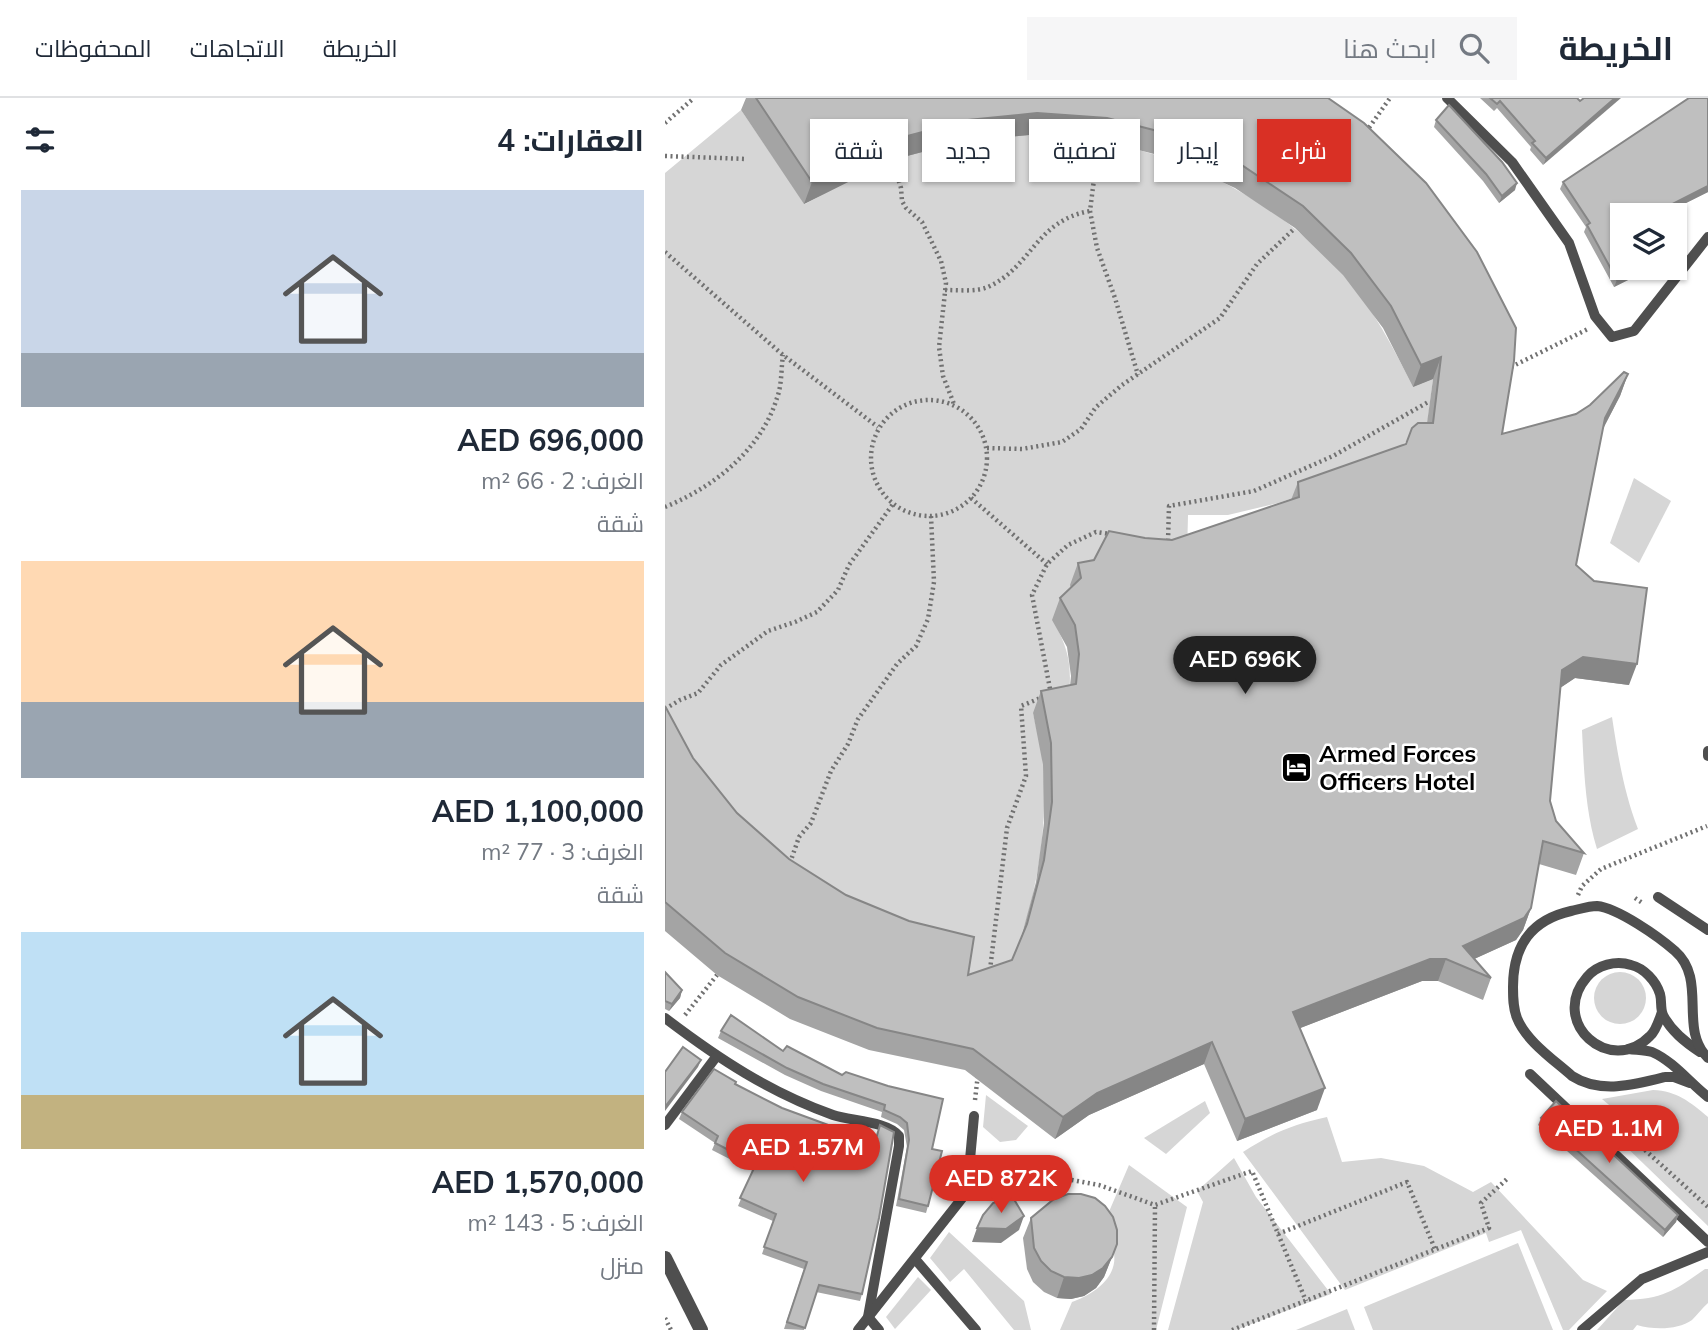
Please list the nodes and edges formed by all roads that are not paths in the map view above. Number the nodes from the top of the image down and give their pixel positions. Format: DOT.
graph roads {
  1 [pos="1447,98"];
  2 [pos="1466,98"];
  3 [pos="1458,108"];
  4 [pos="1708,237"];
  5 [pos="1658,897"];
  6 [pos="1708,930"];
  7 [pos="1662,1013"];
  8 [pos="665,1018"];
  9 [pos="1629,1049"];
  10 [pos="716,1056"];
  11 [pos="1708,1058"];
  12 [pos="1530,1074"];
  13 [pos="1689,1083"];
  14 [pos="1708,1097"];
  15 [pos="974,1116"];
  16 [pos="665,1125"];
  17 [pos="1708,1242"];
  18 [pos="1708,1252"];
  19 [pos="665,1258"];
  20 [pos="915,1259"];
  21 [pos="868,1317"];
  22 [pos="702,1330"];
  23 [pos="858,1330"];
  24 [pos="879,1330"];
  25 [pos="976,1330"];
  26 [pos="1582,1330"];
  1 -- 3 [label="lane"];
  2 -- 3 [label="lane"];
  3 -- 4 [label="lane"];
  5 -- 6 [label="lane"];
  7 -- 9 [label="lane"];
  7 -- 9 [label="lane"];
  7 -- 11 [label="lane"];
  8 -- 10 [label="lane"];
  9 -- 13 [label="lane"];
  10 -- 16 [label="lane"];
  10 -- 21 [label="lane"];
  11 -- 13 [label="lane"];
  12 -- 17 [label="lane"];
  13 -- 14 [label="lane"];
  15 -- 20 [label="lane"];
  18 -- 26 [label="lane"];
  19 -- 22 [label="street"];
  20 -- 21 [label="lane"];
  20 -- 25 [label="lane"];
  21 -- 23 [label="lane"];
  21 -- 24 [label="lane"];
}
